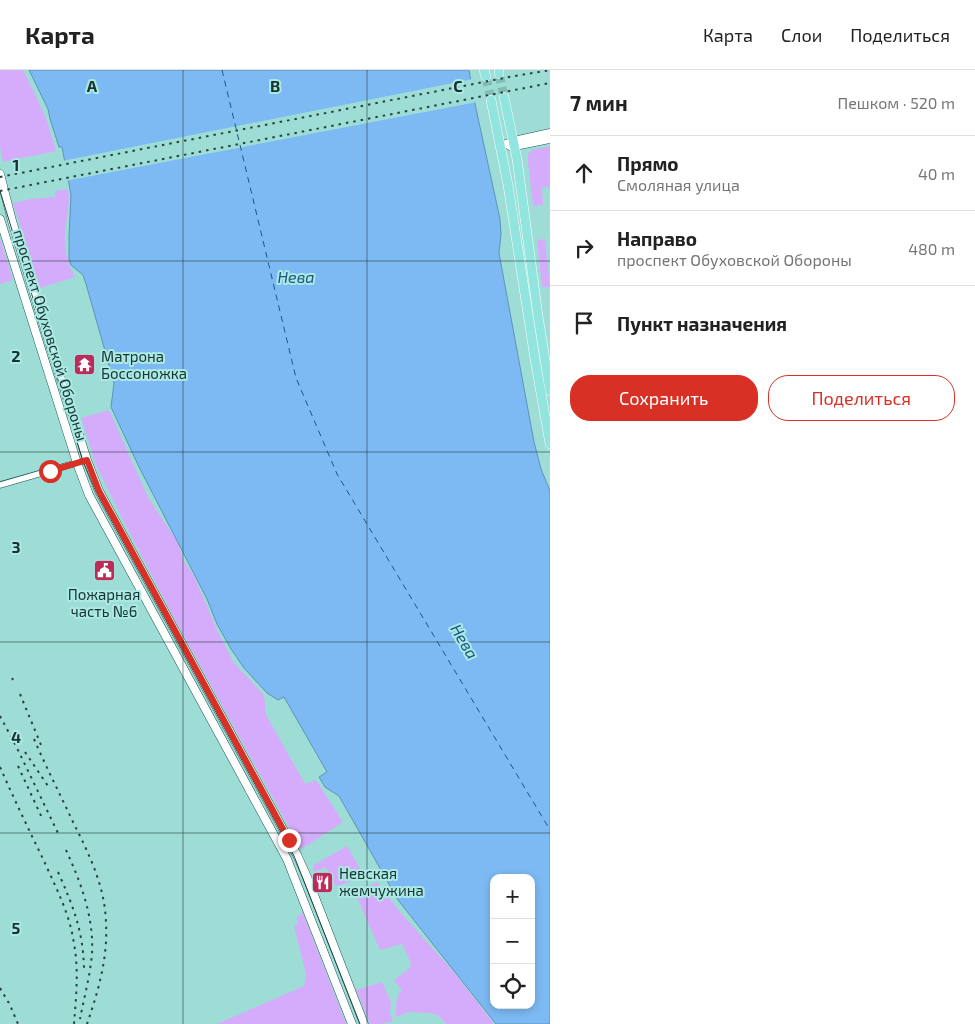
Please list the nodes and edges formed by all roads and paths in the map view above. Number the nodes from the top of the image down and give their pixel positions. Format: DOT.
graph roads {
  1 [pos="504,97"];
  2 [pos="491,100"];
  3 [pos="550,133"];
  4 [pos="550,139"];
  5 [pos="514,143"];
  6 [pos="501,146"];
  7 [pos="0,174"];
  8 [pos="0,219"];
  9 [pos="550,391"];
  10 [pos="550,444"];
  11 [pos="87,460"];
  12 [pos="76,463"];
  13 [pos="0,485"];
  14 [pos="352,1024"];
  15 [pos="364,1024"];
  1 -- 5 [label="main road"];
  2 -- 6 [label="main road"];
  3 -- 5 [label="main road"];
  4 -- 5 [label="main road"];
  5 -- 6 [label="main road"];
  5 -- 9 [label="main road"];
  6 -- 10 [label="main road"];
  7 -- 11 [label="main road, проспект Обуховской Обороны"];
  8 -- 12 [label="main road, проспект Обуховской Обороны"];
  11 -- 12 [label="street"];
  11 -- 15 [label="main road, проспект Обуховской Обороны"];
  12 -- 13 [label="street"];
  12 -- 14 [label="main road, проспект Обуховской Обороны"];
}
